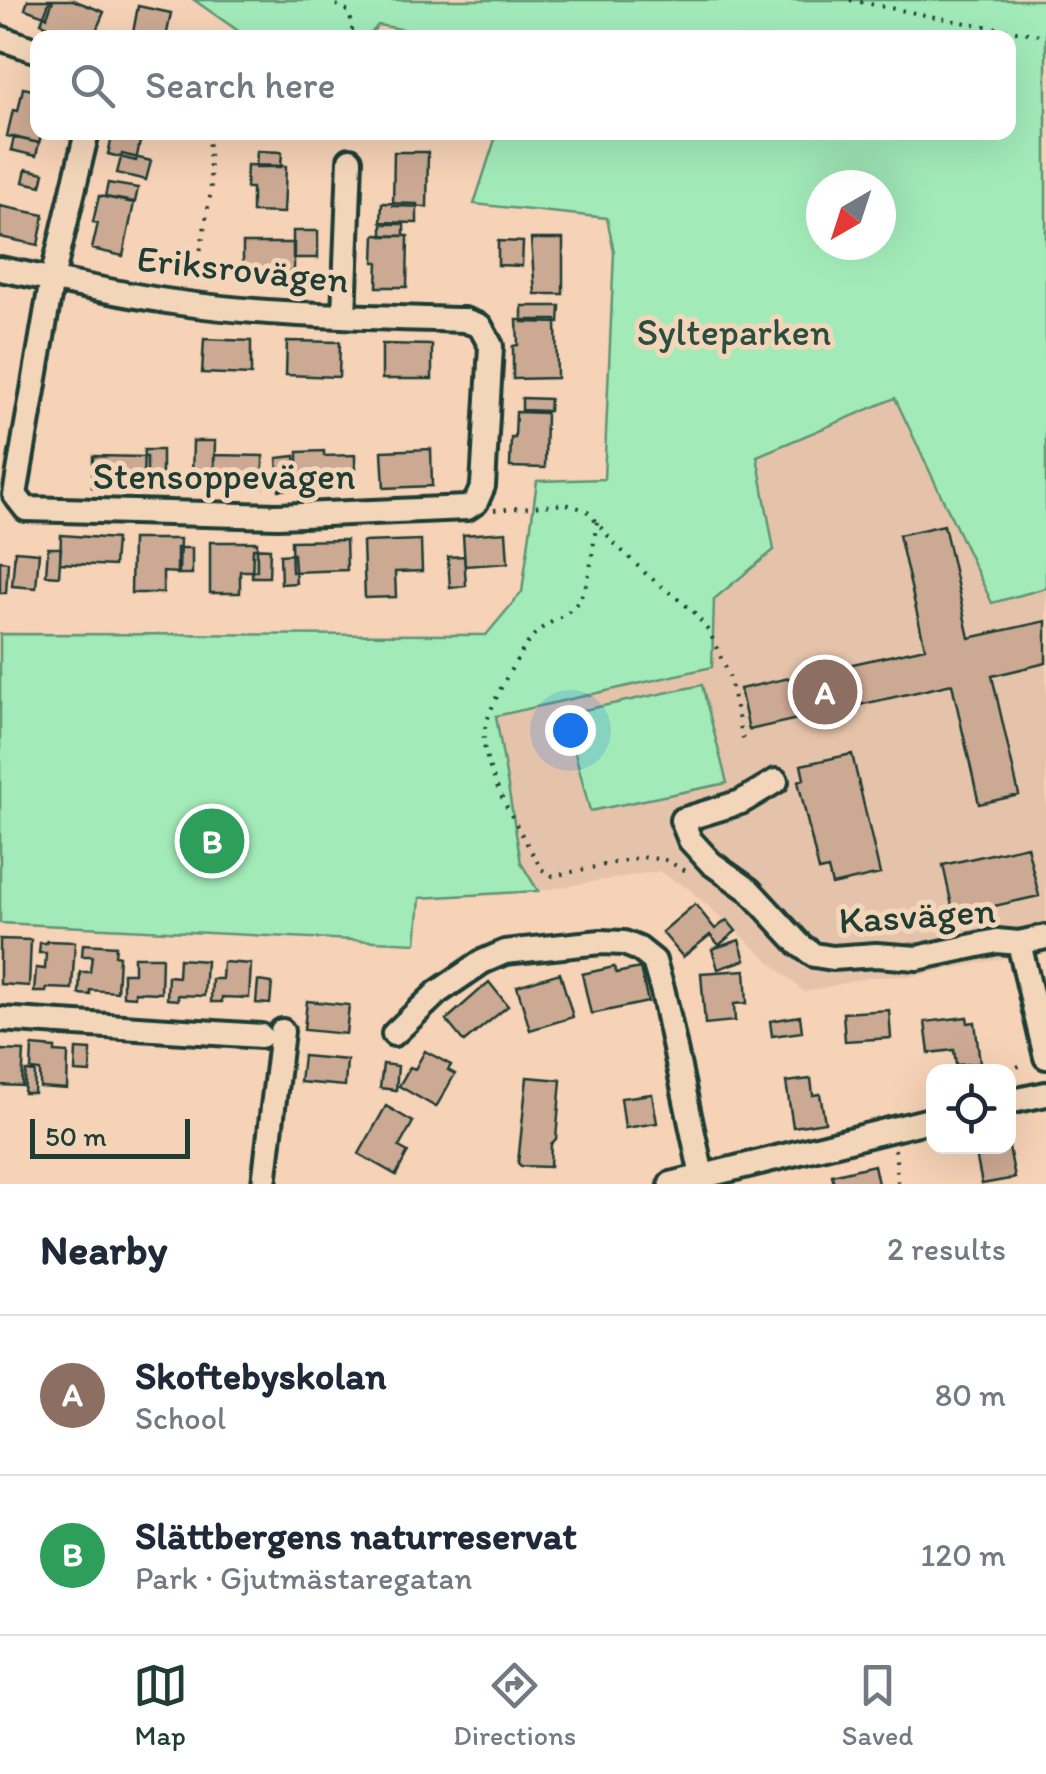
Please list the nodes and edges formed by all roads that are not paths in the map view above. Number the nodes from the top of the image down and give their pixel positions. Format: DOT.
graph roads {
  1 [pos="0,38"];
  2 [pos="30,48"];
  3 [pos="84,140"];
  4 [pos="350,160"];
  5 [pos="0,269"];
  6 [pos="52,279"];
  7 [pos="344,316"];
  8 [pos="480,326"];
  9 [pos="776,781"];
  10 [pos="1046,937"];
  11 [pos="1020,943"];
  12 [pos="0,1020"];
  13 [pos="394,1034"];
  14 [pos="1046,1057"];
  15 [pos="1046,1094"];
  16 [pos="1016,1100"];
  17 [pos="926,1121"];
  18 [pos="702,1176"];
  19 [pos="264,1184"];
  20 [pos="670,1184"];
  1 -- 2 [label="street"];
  3 -- 6 [label="street, Stensoppevägen"];
  4 -- 7 [label="street"];
  5 -- 6 [label="street, Eriksrovägen"];
  6 -- 7 [label="street, Eriksrovägen"];
  6 -- 8 [label="street, Stensoppevägen"];
  7 -- 8 [label="street, Eriksrovägen"];
  9 -- 11 [label="street, Kasvägen"];
  10 -- 11 [label="street, Kasvägen"];
  11 -- 14 [label="street, Kasvägen"];
  12 -- 19 [label="street"];
  13 -- 18 [label="street"];
  15 -- 16 [label="street"];
  17 -- 18 [label="street"];
  18 -- 20 [label="street"];
}
